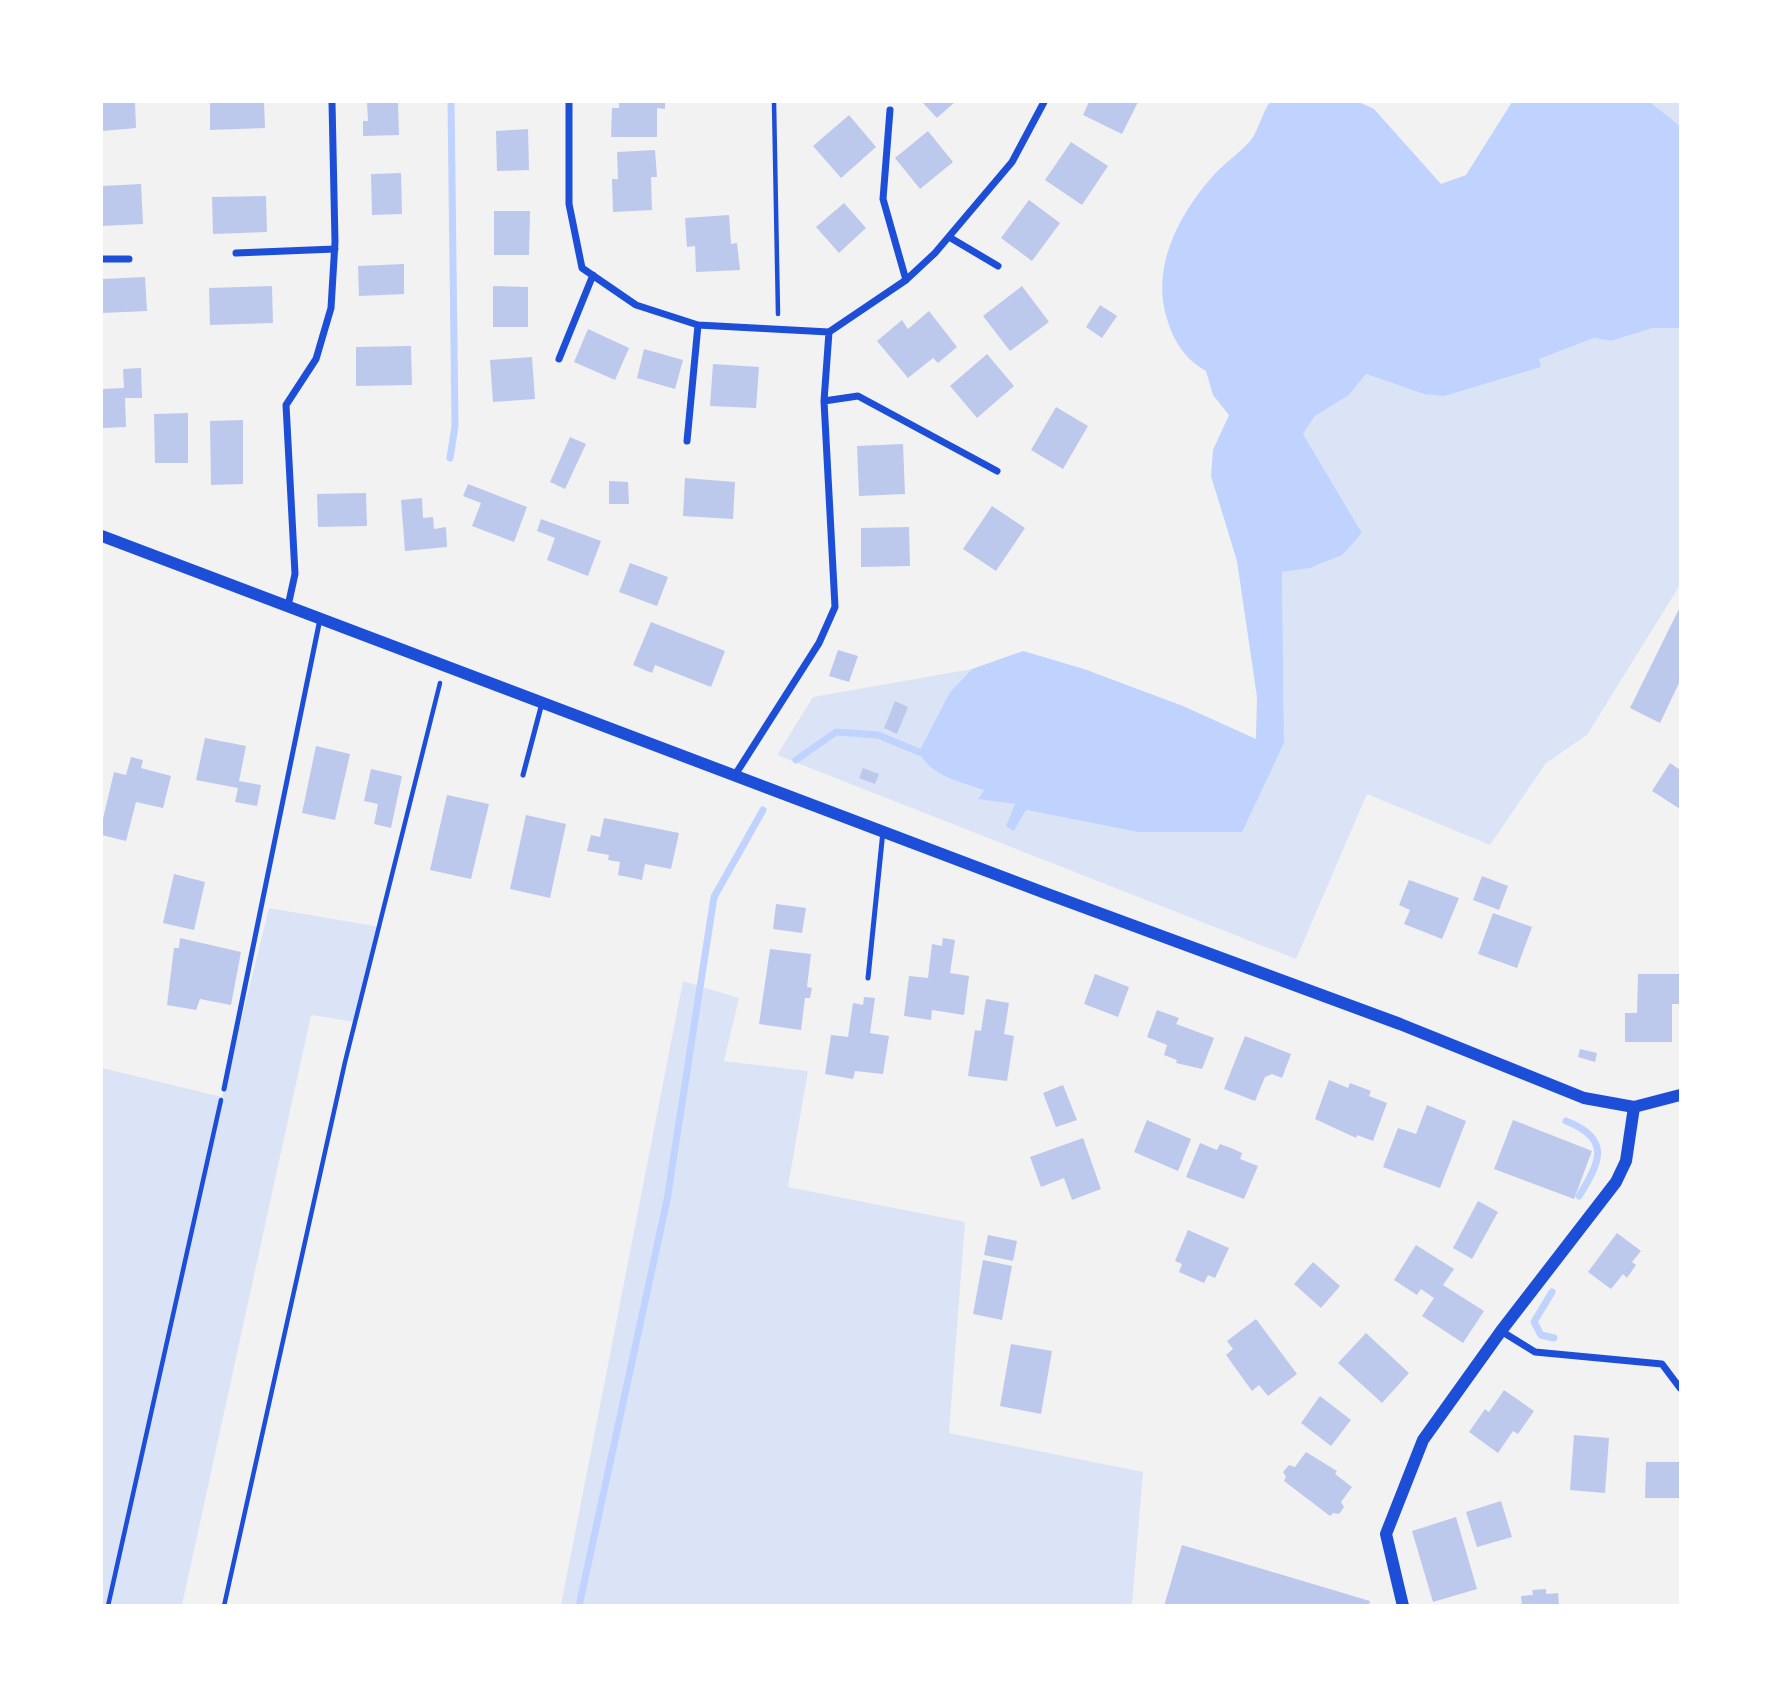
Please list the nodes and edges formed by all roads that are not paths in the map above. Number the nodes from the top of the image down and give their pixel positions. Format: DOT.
graph roads {
  1 [pos="332,102"];
  2 [pos="569,102"];
  3 [pos="1044,102"];
  4 [pos="890,110"];
  5 [pos="949,237"];
  6 [pos="335,249"];
  7 [pos="236,253"];
  8 [pos="102,259"];
  9 [pos="129,259"];
  10 [pos="998,266"];
  11 [pos="593,275"];
  12 [pos="906,280"];
  13 [pos="698,325"];
  14 [pos="829,332"];
  15 [pos="559,359"];
  16 [pos="824,401"];
  17 [pos="687,441"];
  18 [pos="997,471"];
  19 [pos="102,536"];
  20 [pos="288,606"];
  21 [pos="320,619"];
  22 [pos="542,703"];
  23 [pos="523,775"];
  24 [pos="735,775"];
  25 [pos="883,831"];
  26 [pos="868,978"];
  27 [pos="223,1089"];
  28 [pos="1681,1095"];
  29 [pos="1634,1107"];
  30 [pos="1501,1331"];
  31 [pos="1681,1388"];
  32 [pos="1403,1605"];
  1 -- 6 [label="street"];
  2 -- 11 [label="street"];
  3 -- 5 [label="street"];
  4 -- 12 [label="street"];
  5 -- 10 [label="street"];
  5 -- 12 [label="street"];
  6 -- 7 [label="street"];
  6 -- 20 [label="street"];
  8 -- 9 [label="street"];
  11 -- 13 [label="street"];
  11 -- 15 [label="street"];
  12 -- 14 [label="street"];
  13 -- 14 [label="street"];
  13 -- 17 [label="street"];
  14 -- 16 [label="street"];
  16 -- 18 [label="street"];
  16 -- 24 [label="street"];
  19 -- 20 [label="street"];
  20 -- 21 [label="street"];
  21 -- 22 [label="street"];
  21 -- 27 [label="lane"];
  22 -- 23 [label="lane"];
  22 -- 24 [label="street"];
  24 -- 25 [label="street"];
  25 -- 26 [label="lane"];
  25 -- 29 [label="street"];
  28 -- 29 [label="street"];
  29 -- 30 [label="street"];
  30 -- 31 [label="street"];
  30 -- 32 [label="street"];
}
